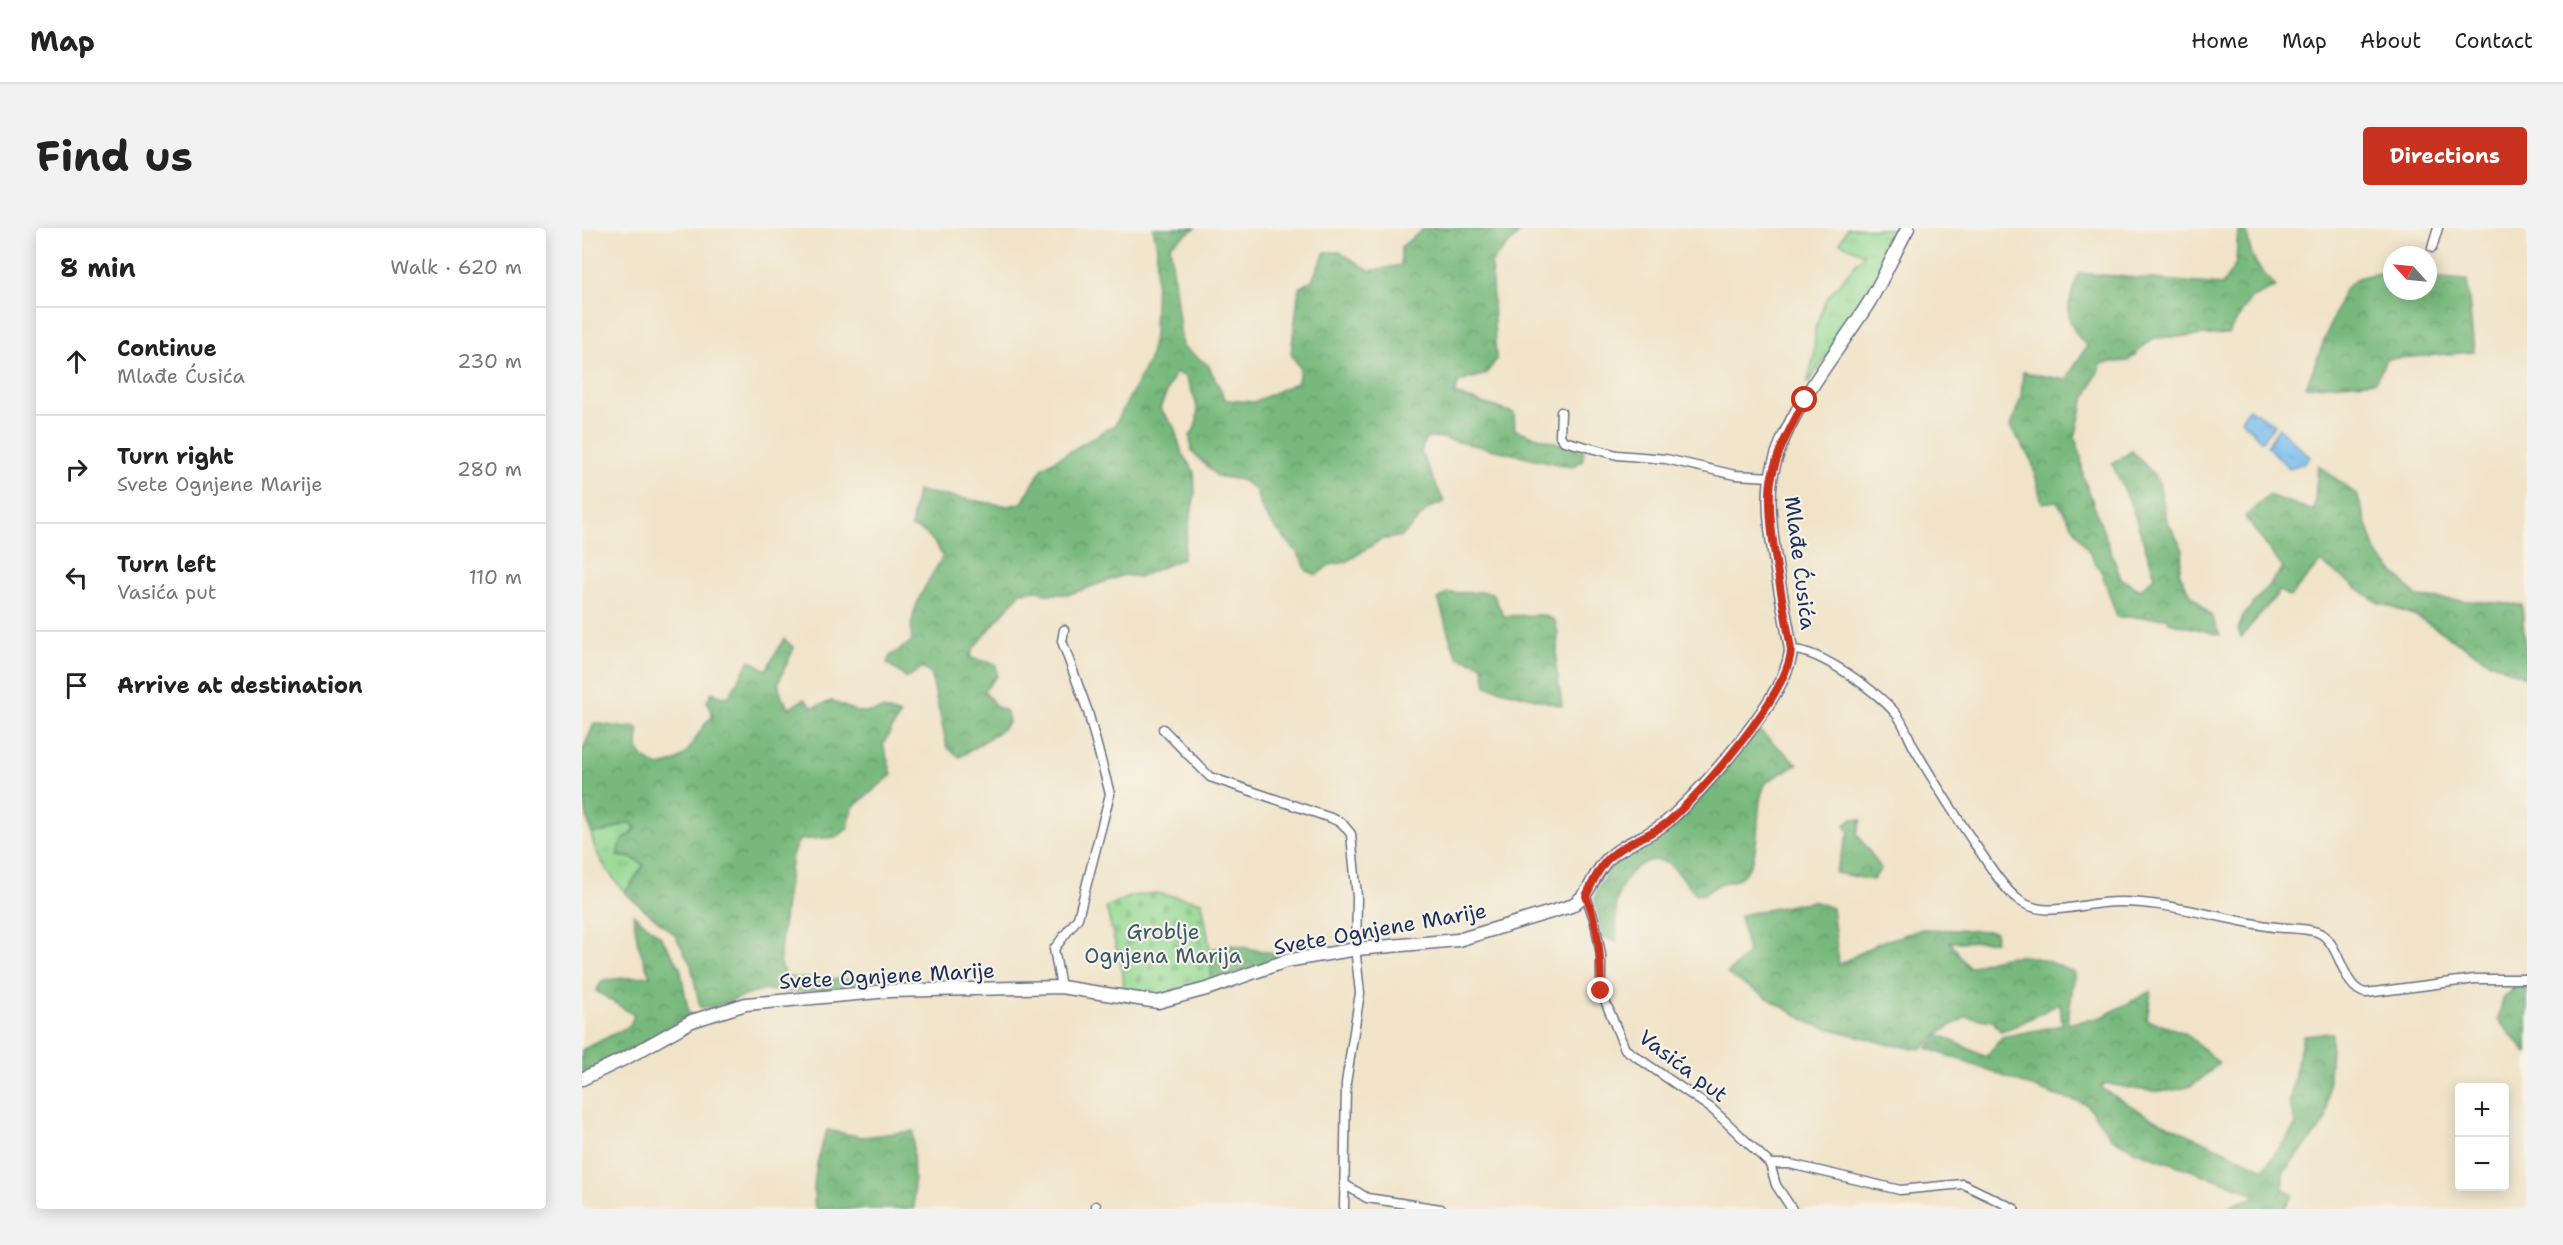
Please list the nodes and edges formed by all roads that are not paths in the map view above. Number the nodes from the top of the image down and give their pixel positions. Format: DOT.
graph roads {
  1 [pos="1908,228"];
  2 [pos="2438,228"];
  3 [pos="2433,246"];
  4 [pos="1561,412"];
  5 [pos="1772,477"];
  6 [pos="1064,630"];
  7 [pos="1791,650"];
  8 [pos="1163,729"];
  9 [pos="1586,896"];
  10 [pos="1358,949"];
  11 [pos="2527,979"];
  12 [pos="1060,987"];
  13 [pos="582,1078"];
  14 [pos="1770,1164"];
  15 [pos="1344,1184"];
  16 [pos="1344,1209"];
  17 [pos="1441,1209"];
  18 [pos="1792,1209"];
  19 [pos="2015,1209"];
  1 -- 5 [label="street, Mlađe Ćusića"];
  2 -- 3 [label="street"];
  4 -- 5 [label="street"];
  5 -- 7 [label="street, Mlađe Ćusića"];
  6 -- 12 [label="street"];
  7 -- 9 [label="street, Svete Ognjene Marije"];
  7 -- 11 [label="street"];
  8 -- 10 [label="street"];
  9 -- 10 [label="street, Svete Ognjene Marije"];
  9 -- 14 [label="street, Vasića put"];
  10 -- 12 [label="street, Svete Ognjene Marije"];
  10 -- 15 [label="street"];
  12 -- 13 [label="street, Svete Ognjene Marije"];
  14 -- 18 [label="street, Vasića put"];
  14 -- 19 [label="street"];
  15 -- 16 [label="street"];
  15 -- 17 [label="street"];
}
